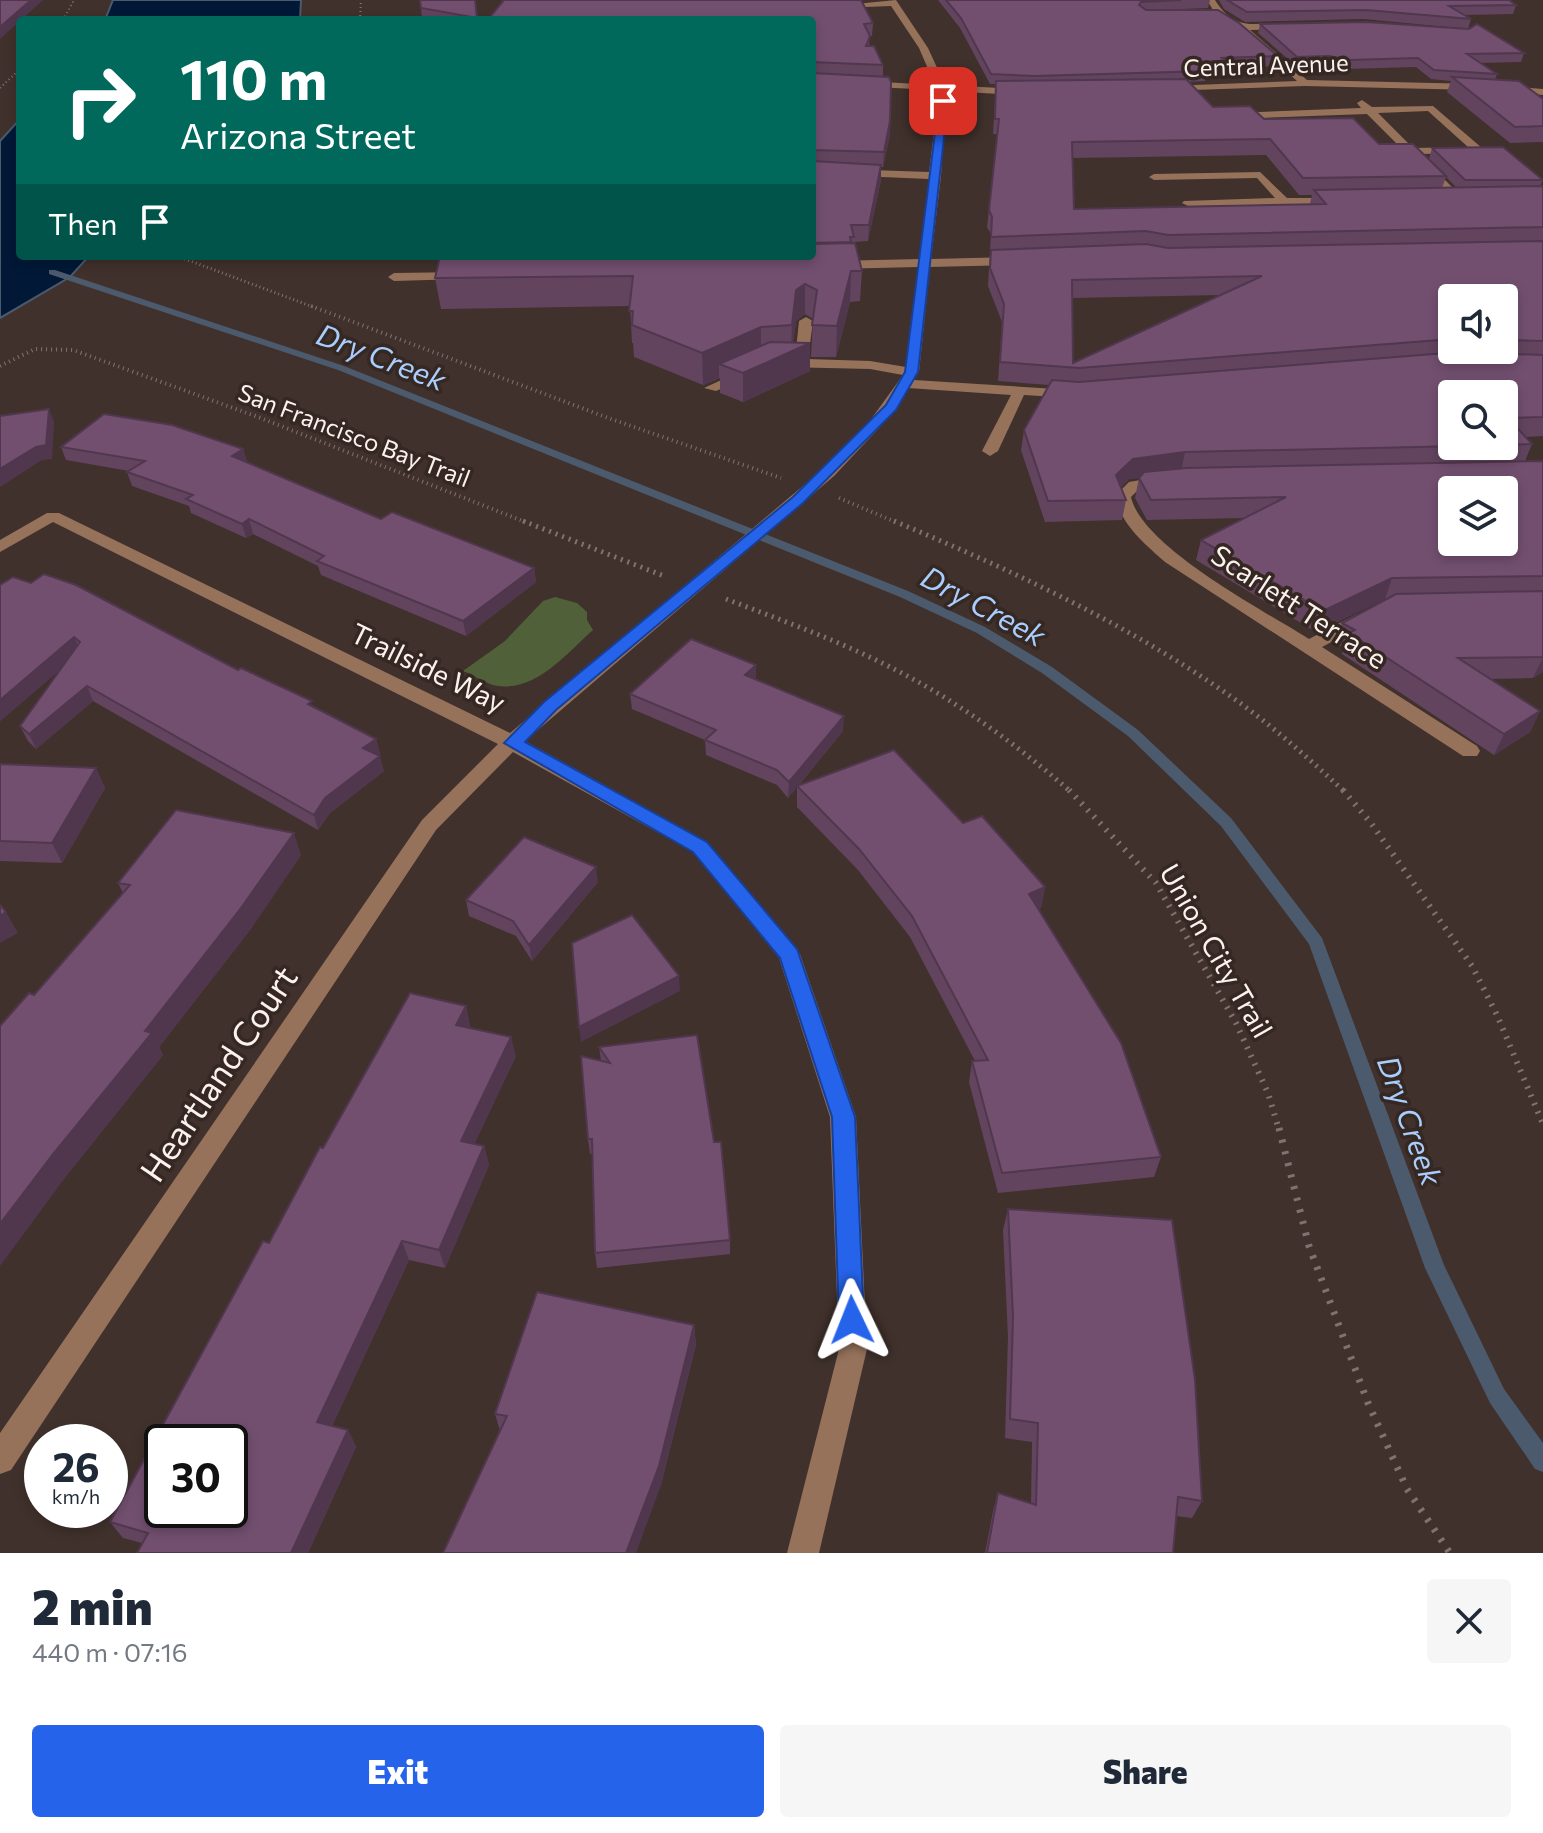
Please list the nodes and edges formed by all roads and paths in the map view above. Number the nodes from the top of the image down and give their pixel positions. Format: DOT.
graph roads {
  1 [pos="1211,0"];
  2 [pos="893,2"];
  3 [pos="832,6"];
  4 [pos="1204,13"];
  5 [pos="1219,13"];
  6 [pos="1297,26"];
  7 [pos="1242,28"];
  8 [pos="16,73"];
  9 [pos="816,81"];
  10 [pos="1305,83"];
  11 [pos="1342,83"];
  12 [pos="1,87"];
  13 [pos="942,88"];
  14 [pos="1187,89"];
  15 [pos="1151,90"];
  16 [pos="1033,92"];
  17 [pos="1543,92"];
  18 [pos="1194,98"];
  19 [pos="1368,109"];
  20 [pos="1224,116"];
  21 [pos="1411,151"];
  22 [pos="816,171"];
  23 [pos="936,176"];
  24 [pos="1154,177"];
  25 [pos="1473,198"];
  26 [pos="1442,199"];
  27 [pos="1458,199"];
  28 [pos="1347,200"];
  29 [pos="1283,201"];
  30 [pos="1188,203"];
  31 [pos="188,260"];
  32 [pos="1026,261"];
  33 [pos="925,263"];
  34 [pos="817,265"];
  35 [pos="473,274"];
  36 [pos="394,277"];
  37 [pos="806,321"];
  38 [pos="801,362"];
  39 [pos="767,364"];
  40 [pos="0,366"];
  41 [pos="753,370"];
  42 [pos="908,378"];
  43 [pos="711,388"];
  44 [pos="1019,392"];
  45 [pos="1090,393"];
  46 [pos="990,451"];
  47 [pos="1181,480"];
  48 [pos="811,487"];
  49 [pos="850,503"];
  50 [pos="0,547"];
  51 [pos="694,587"];
  52 [pos="1385,607"];
  53 [pos="1310,646"];
  54 [pos="513,743"];
  55 [pos="1470,751"];
  56 [pos="1543,1124"];
  57 [pos="0,1459"];
  58 [pos="803,1553"];
  59 [pos="1450,1553"];
  1 -- 5 [label="street"];
  2 -- 3 [label="street"];
  2 -- 13 [label="street"];
  4 -- 5 [label="street"];
  5 -- 7 [label="street"];
  6 -- 7 [label="street"];
  7 -- 10 [label="street"];
  8 -- 12 [label="path"];
  9 -- 13 [label="street"];
  10 -- 11 [label="street, Central Avenue"];
  10 -- 14 [label="street, Central Avenue"];
  11 -- 17 [label="street, Central Avenue"];
  11 -- 19 [label="street"];
  13 -- 16 [label="street"];
  13 -- 23 [label="street"];
  14 -- 15 [label="street, Central Avenue"];
  14 -- 18 [label="street"];
  19 -- 20 [label="street"];
  19 -- 21 [label="street"];
  19 -- 21 [label="street"];
  21 -- 27 [label="street"];
  22 -- 23 [label="street"];
  23 -- 33 [label="street"];
  24 -- 29 [label="street"];
  25 -- 27 [label="street"];
  26 -- 27 [label="street"];
  28 -- 29 [label="street"];
  29 -- 30 [label="street"];
  31 -- 48 [label="path"];
  32 -- 33 [label="street"];
  33 -- 34 [label="street"];
  33 -- 42 [label="street"];
  35 -- 36 [label="street"];
  37 -- 38 [label="street"];
  38 -- 39 [label="street"];
  38 -- 42 [label="street"];
  40 -- 51 [label="path, San Francisco Bay Trail"];
  41 -- 43 [label="street"];
  42 -- 44 [label="street"];
  42 -- 48 [label="street, Heartland Court"];
  44 -- 45 [label="street"];
  44 -- 46 [label="street"];
  47 -- 53 [label="street, Scarlett Terrace"];
  48 -- 51 [label="street, Heartland Court"];
  49 -- 56 [label="path"];
  50 -- 54 [label="street, Trailside Way"];
  51 -- 54 [label="street, Heartland Court"];
  51 -- 59 [label="path, Union City Trail"];
  52 -- 53 [label="street"];
  53 -- 55 [label="street, Scarlett Terrace"];
  54 -- 57 [label="street, Heartland Court"];
  54 -- 58 [label="street, Trailside Way"];
}
